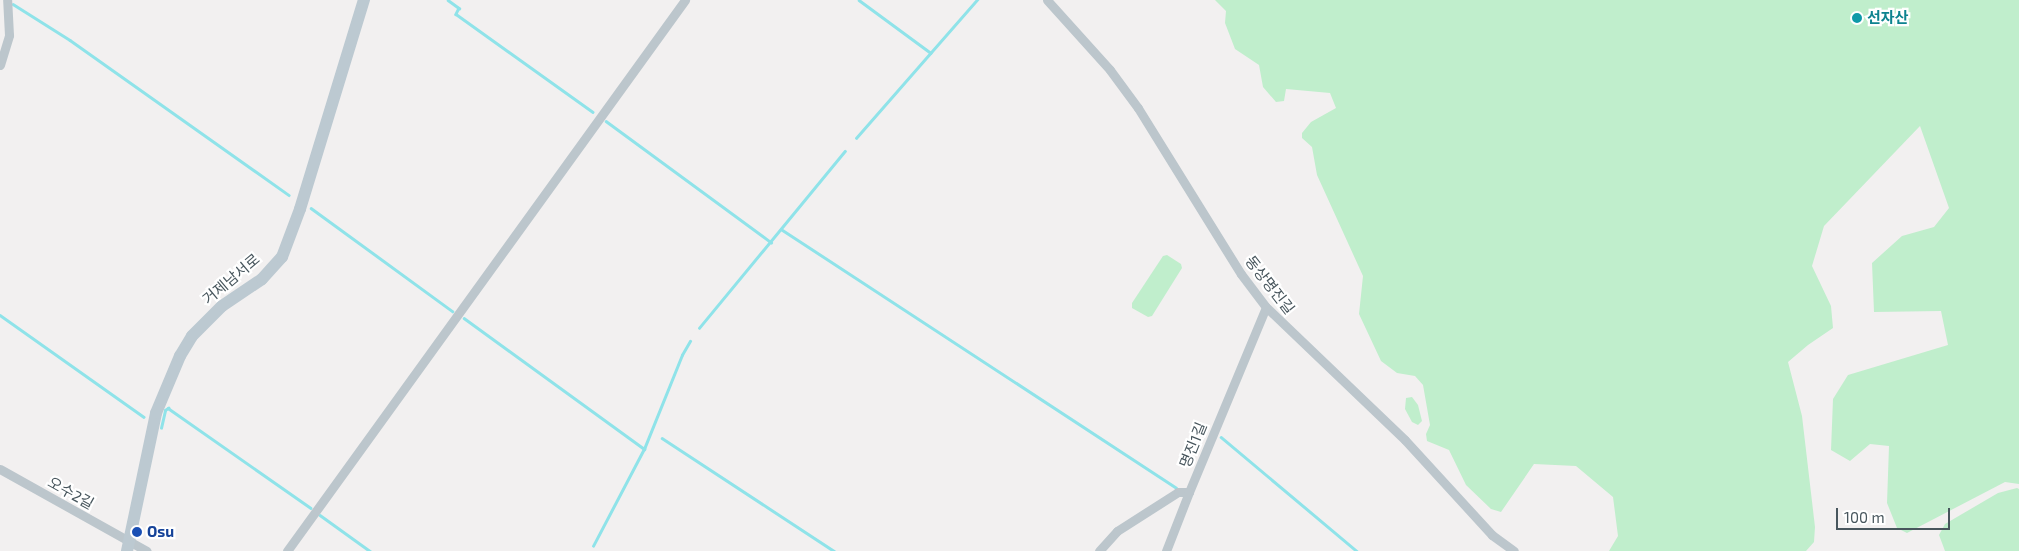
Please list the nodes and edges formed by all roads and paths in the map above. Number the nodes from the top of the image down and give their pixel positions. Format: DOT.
graph roads {
  1 [pos="7,0"];
  2 [pos="364,0"];
  3 [pos="685,0"];
  4 [pos="1048,0"];
  5 [pos="0,65"];
  6 [pos="1266,307"];
  7 [pos="0,469"];
  8 [pos="1189,492"];
  9 [pos="128,546"];
  10 [pos="147,551"];
  11 [pos="286,551"];
  12 [pos="1098,551"];
  13 [pos="1166,551"];
  14 [pos="1514,551"];
  1 -- 5 [label="street"];
  2 -- 9 [label="main road, 거제남서로"];
  3 -- 11 [label="street"];
  4 -- 6 [label="street, 동상명진길"];
  6 -- 8 [label="street, 명진1길"];
  6 -- 14 [label="street, 동상명진길"];
  7 -- 9 [label="street, 오수2길"];
  8 -- 12 [label="street, 명진1길"];
  8 -- 13 [label="street"];
  9 -- 10 [label="street, 오수2길"];
}
